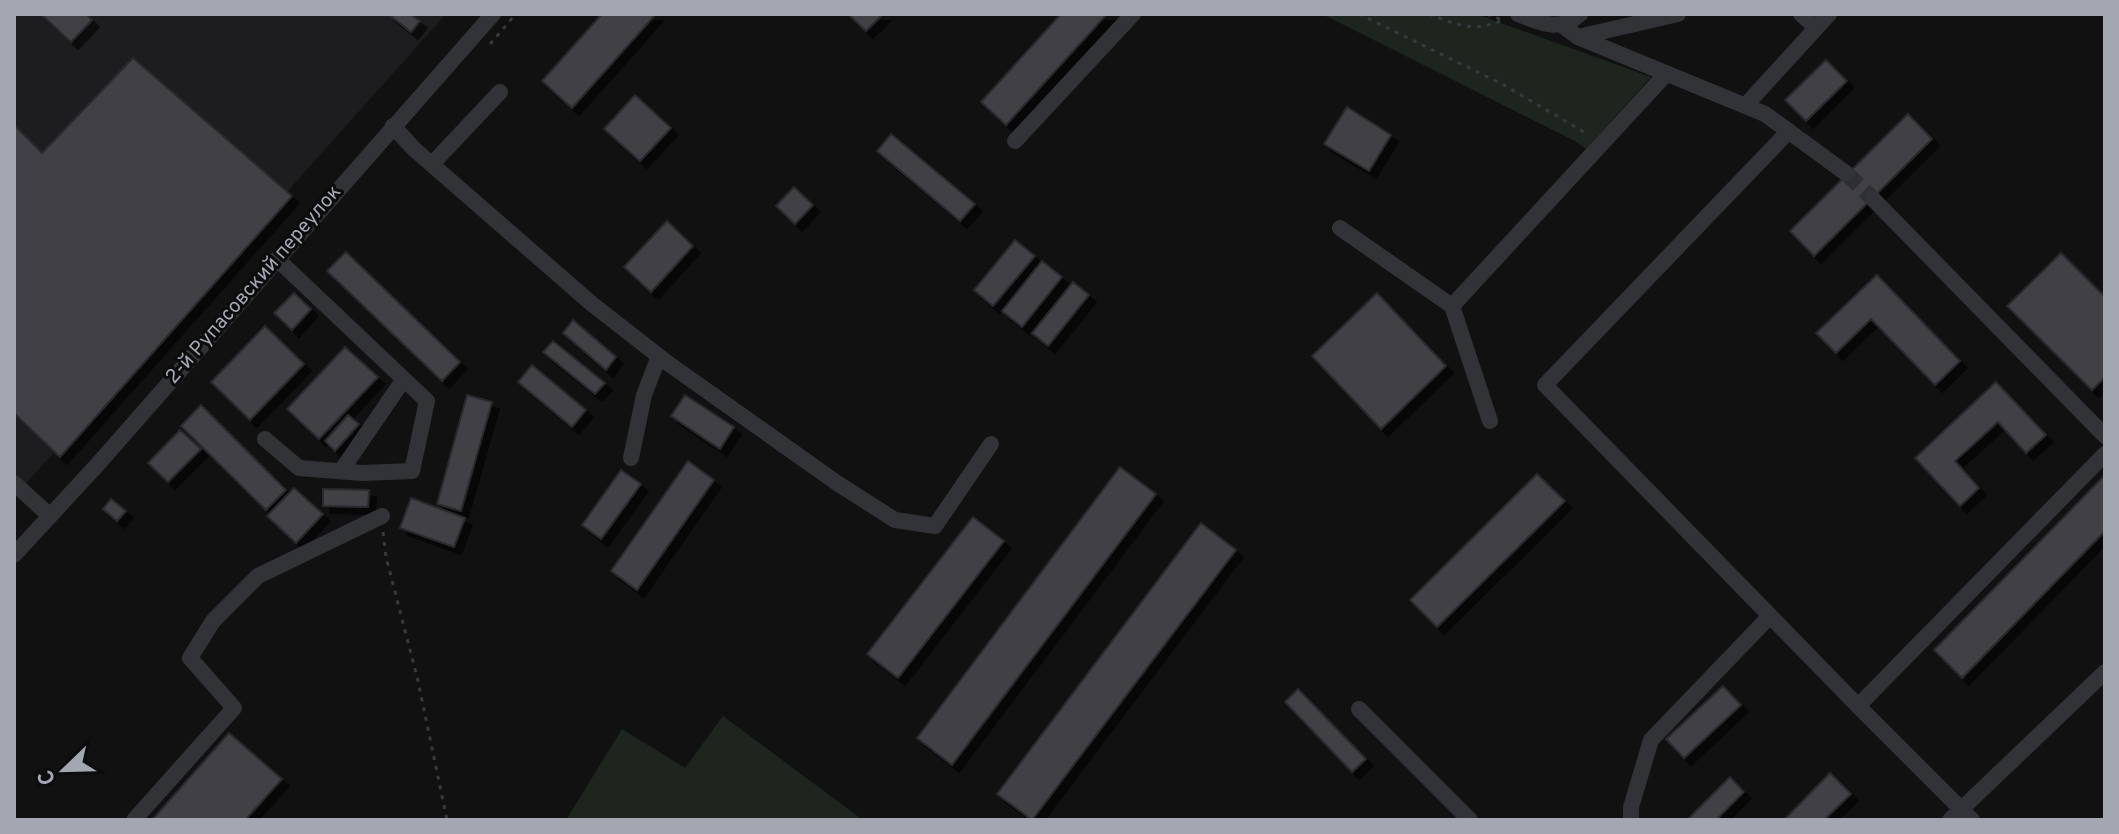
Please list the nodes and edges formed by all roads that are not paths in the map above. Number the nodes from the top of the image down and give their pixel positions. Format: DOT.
graph roads {
  1 [pos="493,14"];
  2 [pos="1133,14"];
  3 [pos="1580,14"];
  4 [pos="1678,14"];
  5 [pos="1801,14"];
  6 [pos="1829,14"];
  7 [pos="1510,17"];
  8 [pos="1562,25"];
  9 [pos="1816,28"];
  10 [pos="1578,37"];
  11 [pos="1666,74"];
  12 [pos="500,92"];
  13 [pos="1745,106"];
  14 [pos="393,126"];
  15 [pos="1789,131"];
  16 [pos="1015,141"];
  17 [pos="432,164"];
  18 [pos="1847,174"];
  19 [pos="1872,198"];
  20 [pos="1340,228"];
  21 [pos="277,259"];
  22 [pos="1452,306"];
  23 [pos="659,356"];
  24 [pos="404,379"];
  25 [pos="1490,421"];
  26 [pos="2105,436"];
  27 [pos="265,439"];
  28 [pos="991,444"];
  29 [pos="2105,454"];
  30 [pos="631,458"];
  31 [pos="341,471"];
  32 [pos="14,483"];
  33 [pos="50,516"];
  34 [pos="382,516"];
  35 [pos="14,555"];
  36 [pos="1770,616"];
  37 [pos="2105,672"];
  38 [pos="1858,706"];
  39 [pos="1359,709"];
  40 [pos="1961,816"];
  41 [pos="134,820"];
  42 [pos="1470,820"];
  43 [pos="1631,820"];
  1 -- 14 [label="street, 2-й Рупасовский переулок"];
  2 -- 16 [label="street"];
  3 -- 8 [label="street"];
  4 -- 10 [label="street"];
  5 -- 9 [label="street"];
  6 -- 9 [label="street"];
  7 -- 8 [label="street"];
  8 -- 10 [label="street"];
  9 -- 13 [label="street"];
  10 -- 11 [label="street"];
  11 -- 13 [label="street"];
  11 -- 22 [label="street"];
  12 -- 17 [label="street"];
  13 -- 15 [label="street"];
  14 -- 17 [label="street"];
  14 -- 21 [label="street, 2-й Рупасовский переулок"];
  15 -- 18 [label="street"];
  15 -- 36 [label="street"];
  17 -- 23 [label="street"];
  19 -- 26 [label="street"];
  20 -- 22 [label="street"];
  21 -- 24 [label="street"];
  21 -- 33 [label="street, 2-й Рупасовский переулок"];
  22 -- 25 [label="street"];
  23 -- 28 [label="street"];
  23 -- 30 [label="street"];
  24 -- 31 [label="street"];
  24 -- 31 [label="street"];
  27 -- 31 [label="street"];
  29 -- 38 [label="street"];
  32 -- 33 [label="street"];
  33 -- 35 [label="street, 2-й Рупасовский переулок"];
  34 -- 41 [label="street"];
  36 -- 38 [label="street"];
  36 -- 43 [label="street"];
  37 -- 40 [label="street"];
  38 -- 40 [label="street"];
  39 -- 42 [label="street"];
}
